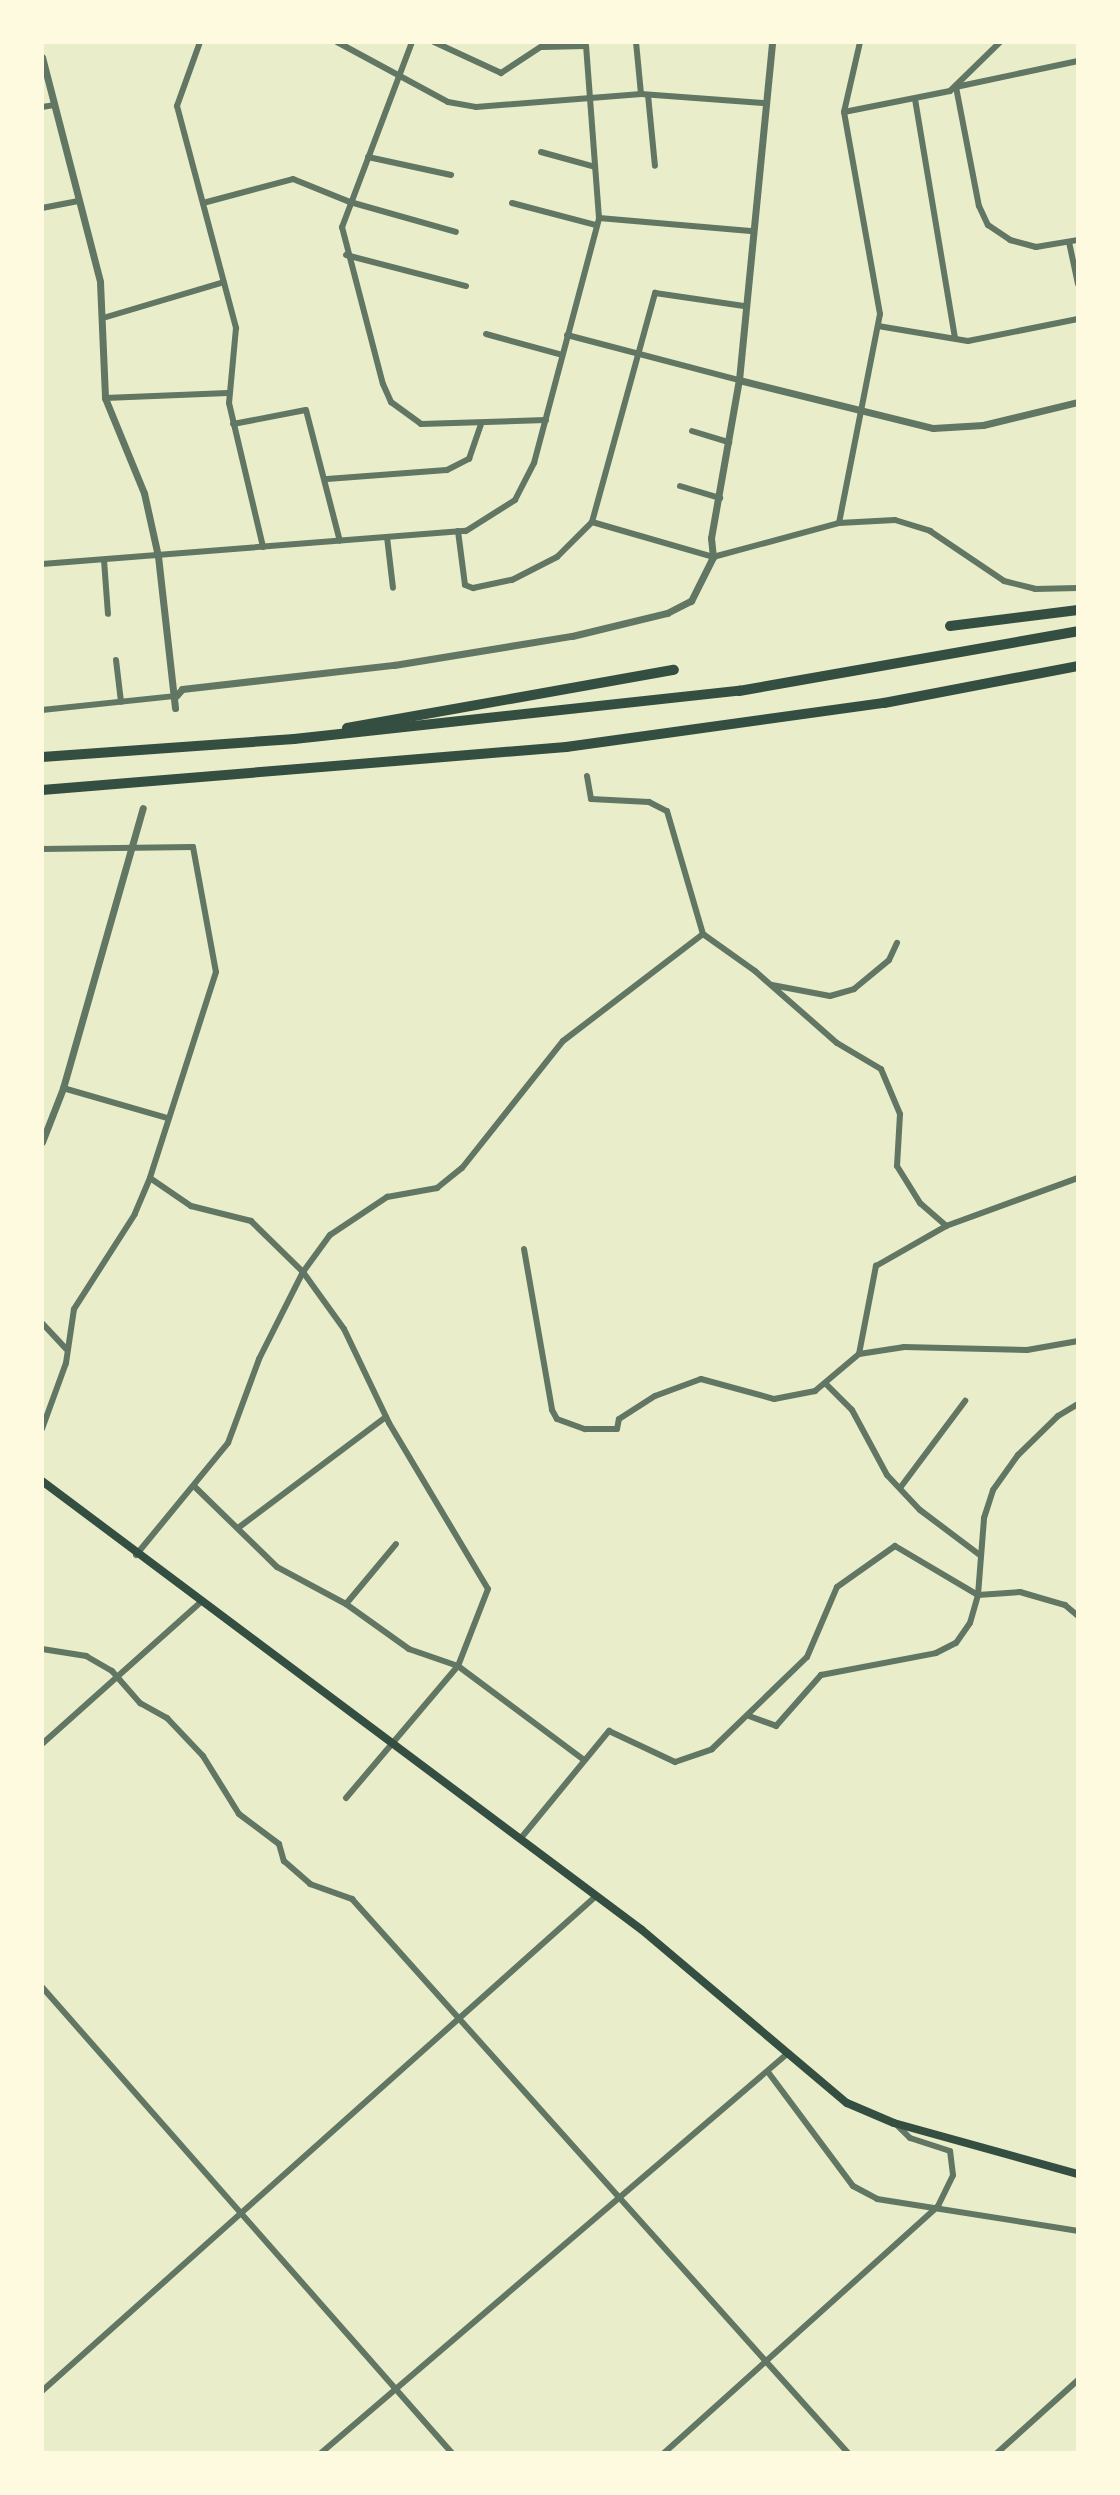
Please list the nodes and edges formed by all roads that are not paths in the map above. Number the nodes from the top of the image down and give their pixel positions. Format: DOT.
graph roads {
  1 [pos="200,42"];
  2 [pos="337,42"];
  3 [pos="412,42"];
  4 [pos="434,42"];
  5 [pos="636,42"];
  6 [pos="772,42"];
  7 [pos="860,42"];
  8 [pos="1000,42"];
  9 [pos="545,44"];
  10 [pos="42,57"];
  11 [pos="1078,61"];
  12 [pos="398,75"];
  13 [pos="956,87"];
  14 [pos="644,94"];
  15 [pos="915,99"];
  16 [pos="592,100"];
  17 [pos="763,103"];
  18 [pos="54,105"];
  19 [pos="42,107"];
  20 [pos="844,112"];
  21 [pos="541,152"];
  22 [pos="368,157"];
  23 [pos="655,166"];
  24 [pos="595,167"];
  25 [pos="451,175"];
  26 [pos="78,201"];
  27 [pos="350,202"];
  28 [pos="203,203"];
  29 [pos="512,203"];
  30 [pos="42,208"];
  31 [pos="598,221"];
  32 [pos="750,231"];
  33 [pos="456,232"];
  34 [pos="1078,240"];
  35 [pos="1069,242"];
  36 [pos="346,255"];
  37 [pos="224,282"];
  38 [pos="1078,284"];
  39 [pos="466,286"];
  40 [pos="744,306"];
  41 [pos="103,318"];
  42 [pos="1078,319"];
  43 [pos="878,326"];
  44 [pos="486,334"];
  45 [pos="567,335"];
  46 [pos="955,338"];
  47 [pos="637,354"];
  48 [pos="562,355"];
  49 [pos="739,380"];
  50 [pos="228,393"];
  51 [pos="105,398"];
  52 [pos="1078,402"];
  53 [pos="861,411"];
  54 [pos="546,420"];
  55 [pos="233,424"];
  56 [pos="481,425"];
  57 [pos="692,431"];
  58 [pos="729,442"];
  59 [pos="327,479"];
  60 [pos="680,486"];
  61 [pos="720,498"];
  62 [pos="592,522"];
  63 [pos="839,523"];
  64 [pos="458,531"];
  65 [pos="387,537"];
  66 [pos="340,541"];
  67 [pos="263,547"];
  68 [pos="158,556"];
  69 [pos="713,557"];
  70 [pos="104,560"];
  71 [pos="42,564"];
  72 [pos="393,588"];
  73 [pos="1078,588"];
  74 [pos="1078,610"];
  75 [pos="108,614"];
  76 [pos="950,626"];
  77 [pos="1078,631"];
  78 [pos="116,660"];
  79 [pos="1078,666"];
  80 [pos="674,670"];
  81 [pos="176,696"];
  82 [pos="121,702"];
  83 [pos="175,708"];
  84 [pos="42,710"];
  85 [pos="294,739"];
  86 [pos="42,757"];
  87 [pos="587,776"];
  88 [pos="42,790"];
  89 [pos="143,808"];
  90 [pos="132,848"];
  91 [pos="42,849"];
  92 [pos="703,934"];
  93 [pos="897,943"];
  94 [pos="772,985"];
  95 [pos="63,1088"];
  96 [pos="167,1118"];
  97 [pos="42,1142"];
  98 [pos="150,1178"];
  99 [pos="1078,1178"];
  100 [pos="946,1226"];
  101 [pos="524,1249"];
  102 [pos="303,1272"];
  103 [pos="42,1323"];
  104 [pos="1078,1341"];
  105 [pos="66,1349"];
  106 [pos="859,1354"];
  107 [pos="825,1383"];
  108 [pos="965,1401"];
  109 [pos="1078,1404"];
  110 [pos="386,1417"];
  111 [pos="42,1429"];
  112 [pos="42,1481"];
  113 [pos="194,1486"];
  114 [pos="900,1488"];
  115 [pos="238,1528"];
  116 [pos="396,1544"];
  117 [pos="136,1555"];
  118 [pos="980,1555"];
  119 [pos="978,1595"];
  120 [pos="202,1601"];
  121 [pos="346,1604"];
  122 [pos="1078,1616"];
  123 [pos="42,1649"];
  124 [pos="458,1666"];
  125 [pos="117,1677"];
  126 [pos="749,1716"];
  127 [pos="392,1743"];
  128 [pos="42,1744"];
  129 [pos="584,1760"];
  130 [pos="346,1798"];
  131 [pos="521,1838"];
  132 [pos="596,1896"];
  133 [pos="42,1987"];
  134 [pos="458,2020"];
  135 [pos="787,2054"];
  136 [pos="768,2072"];
  137 [pos="894,2123"];
  138 [pos="1078,2174"];
  139 [pos="620,2201"];
  140 [pos="938,2206"];
  141 [pos="242,2213"];
  142 [pos="1078,2231"];
  143 [pos="766,2361"];
  144 [pos="1078,2380"];
  145 [pos="42,2391"];
  146 [pos="395,2391"];
  147 [pos="321,2453"];
  148 [pos="452,2453"];
  149 [pos="664,2453"];
  150 [pos="848,2453"];
  151 [pos="997,2453"];
  1 -- 28 [label="street"];
  2 -- 12 [label="street"];
  3 -- 12 [label="street"];
  4 -- 9 [label="street"];
  5 -- 14 [label="street"];
  6 -- 17 [label="street"];
  7 -- 20 [label="street"];
  8 -- 13 [label="street"];
  9 -- 16 [label="street"];
  10 -- 18 [label="street"];
  11 -- 13 [label="street"];
  12 -- 16 [label="street"];
  12 -- 22 [label="street"];
  13 -- 15 [label="street"];
  13 -- 35 [label="street"];
  14 -- 16 [label="street"];
  14 -- 17 [label="street"];
  14 -- 23 [label="street"];
  15 -- 20 [label="street"];
  15 -- 46 [label="street"];
  16 -- 24 [label="street"];
  17 -- 32 [label="street"];
  18 -- 19 [label="street"];
  18 -- 26 [label="street"];
  20 -- 43 [label="street"];
  21 -- 24 [label="street"];
  22 -- 25 [label="street"];
  22 -- 27 [label="street"];
  24 -- 31 [label="street"];
  26 -- 30 [label="street"];
  26 -- 41 [label="street"];
  27 -- 28 [label="street"];
  27 -- 33 [label="street"];
  27 -- 36 [label="street"];
  28 -- 37 [label="street"];
  29 -- 31 [label="street"];
  31 -- 32 [label="street"];
  31 -- 45 [label="street"];
  32 -- 40 [label="street"];
  34 -- 35 [label="street"];
  35 -- 38 [label="street"];
  36 -- 39 [label="street"];
  36 -- 56 [label="street"];
  37 -- 41 [label="street"];
  37 -- 50 [label="street"];
  40 -- 47 [label="street"];
  40 -- 49 [label="street"];
  41 -- 51 [label="street"];
  42 -- 46 [label="street"];
  43 -- 46 [label="street"];
  43 -- 53 [label="street"];
  44 -- 48 [label="street"];
  45 -- 47 [label="street"];
  45 -- 48 [label="street"];
  47 -- 49 [label="street"];
  47 -- 62 [label="street"];
  48 -- 54 [label="street"];
  49 -- 53 [label="street"];
  49 -- 58 [label="street"];
  50 -- 51 [label="street"];
  50 -- 55 [label="street"];
  51 -- 68 [label="street"];
  52 -- 53 [label="street"];
  53 -- 63 [label="street"];
  54 -- 56 [label="street"];
  54 -- 64 [label="street"];
  55 -- 59 [label="street"];
  55 -- 67 [label="street"];
  56 -- 59 [label="street"];
  57 -- 58 [label="street"];
  58 -- 61 [label="street"];
  59 -- 66 [label="street"];
  60 -- 61 [label="street"];
  61 -- 69 [label="street"];
  62 -- 64 [label="street"];
  62 -- 69 [label="street"];
  63 -- 69 [label="street"];
  63 -- 73 [label="street"];
  64 -- 65 [label="street"];
  65 -- 66 [label="street"];
  65 -- 72 [label="street"];
  66 -- 67 [label="street"];
  67 -- 68 [label="street"];
  68 -- 70 [label="street"];
  68 -- 81 [label="street"];
  69 -- 81 [label="street"];
  70 -- 71 [label="street"];
  70 -- 75 [label="street"];
  74 -- 76 [label="highway"];
  77 -- 85 [label="highway"];
  78 -- 82 [label="street"];
  79 -- 88 [label="highway"];
  80 -- 85 [label="highway"];
  81 -- 82 [label="street"];
  81 -- 83 [label="street"];
  82 -- 84 [label="street"];
  85 -- 86 [label="highway"];
  87 -- 92 [label="street"];
  89 -- 90 [label="street"];
  90 -- 91 [label="street"];
  90 -- 95 [label="street"];
  90 -- 96 [label="street"];
  92 -- 94 [label="street"];
  92 -- 102 [label="street"];
  93 -- 94 [label="street"];
  94 -- 100 [label="street"];
  95 -- 96 [label="street"];
  95 -- 97 [label="street"];
  96 -- 98 [label="street"];
  98 -- 102 [label="street"];
  98 -- 105 [label="street"];
  99 -- 100 [label="street"];
  100 -- 106 [label="street"];
  101 -- 107 [label="street"];
  102 -- 110 [label="street"];
  102 -- 113 [label="street"];
  103 -- 105 [label="street"];
  104 -- 106 [label="street"];
  105 -- 111 [label="street"];
  106 -- 107 [label="street"];
  107 -- 114 [label="street"];
  108 -- 114 [label="street"];
  109 -- 118 [label="street"];
  110 -- 115 [label="street"];
  110 -- 124 [label="street"];
  112 -- 117 [label="main road"];
  113 -- 115 [label="street"];
  113 -- 117 [label="street"];
  114 -- 118 [label="street"];
  115 -- 121 [label="street"];
  116 -- 121 [label="street"];
  117 -- 120 [label="main road"];
  118 -- 119 [label="street"];
  119 -- 122 [label="street"];
  119 -- 126 [label="street"];
  119 -- 126 [label="street"];
  120 -- 125 [label="street"];
  120 -- 127 [label="main road"];
  121 -- 124 [label="street"];
  123 -- 125 [label="street"];
  124 -- 127 [label="street"];
  124 -- 129 [label="street"];
  125 -- 128 [label="street"];
  125 -- 134 [label="street"];
  126 -- 129 [label="street"];
  127 -- 130 [label="street"];
  127 -- 131 [label="main road"];
  129 -- 131 [label="street"];
  131 -- 132 [label="main road"];
  132 -- 134 [label="street"];
  132 -- 135 [label="main road"];
  133 -- 141 [label="street"];
  134 -- 139 [label="street"];
  134 -- 141 [label="street"];
  135 -- 136 [label="street"];
  135 -- 137 [label="main road"];
  136 -- 139 [label="street"];
  136 -- 140 [label="street"];
  137 -- 138 [label="main road"];
  137 -- 140 [label="street"];
  139 -- 143 [label="street"];
  139 -- 146 [label="street"];
  140 -- 142 [label="street"];
  140 -- 143 [label="street"];
  141 -- 145 [label="street"];
  141 -- 146 [label="street"];
  143 -- 149 [label="street"];
  143 -- 150 [label="street"];
  144 -- 151 [label="street"];
  146 -- 147 [label="street"];
  146 -- 148 [label="street"];
}
